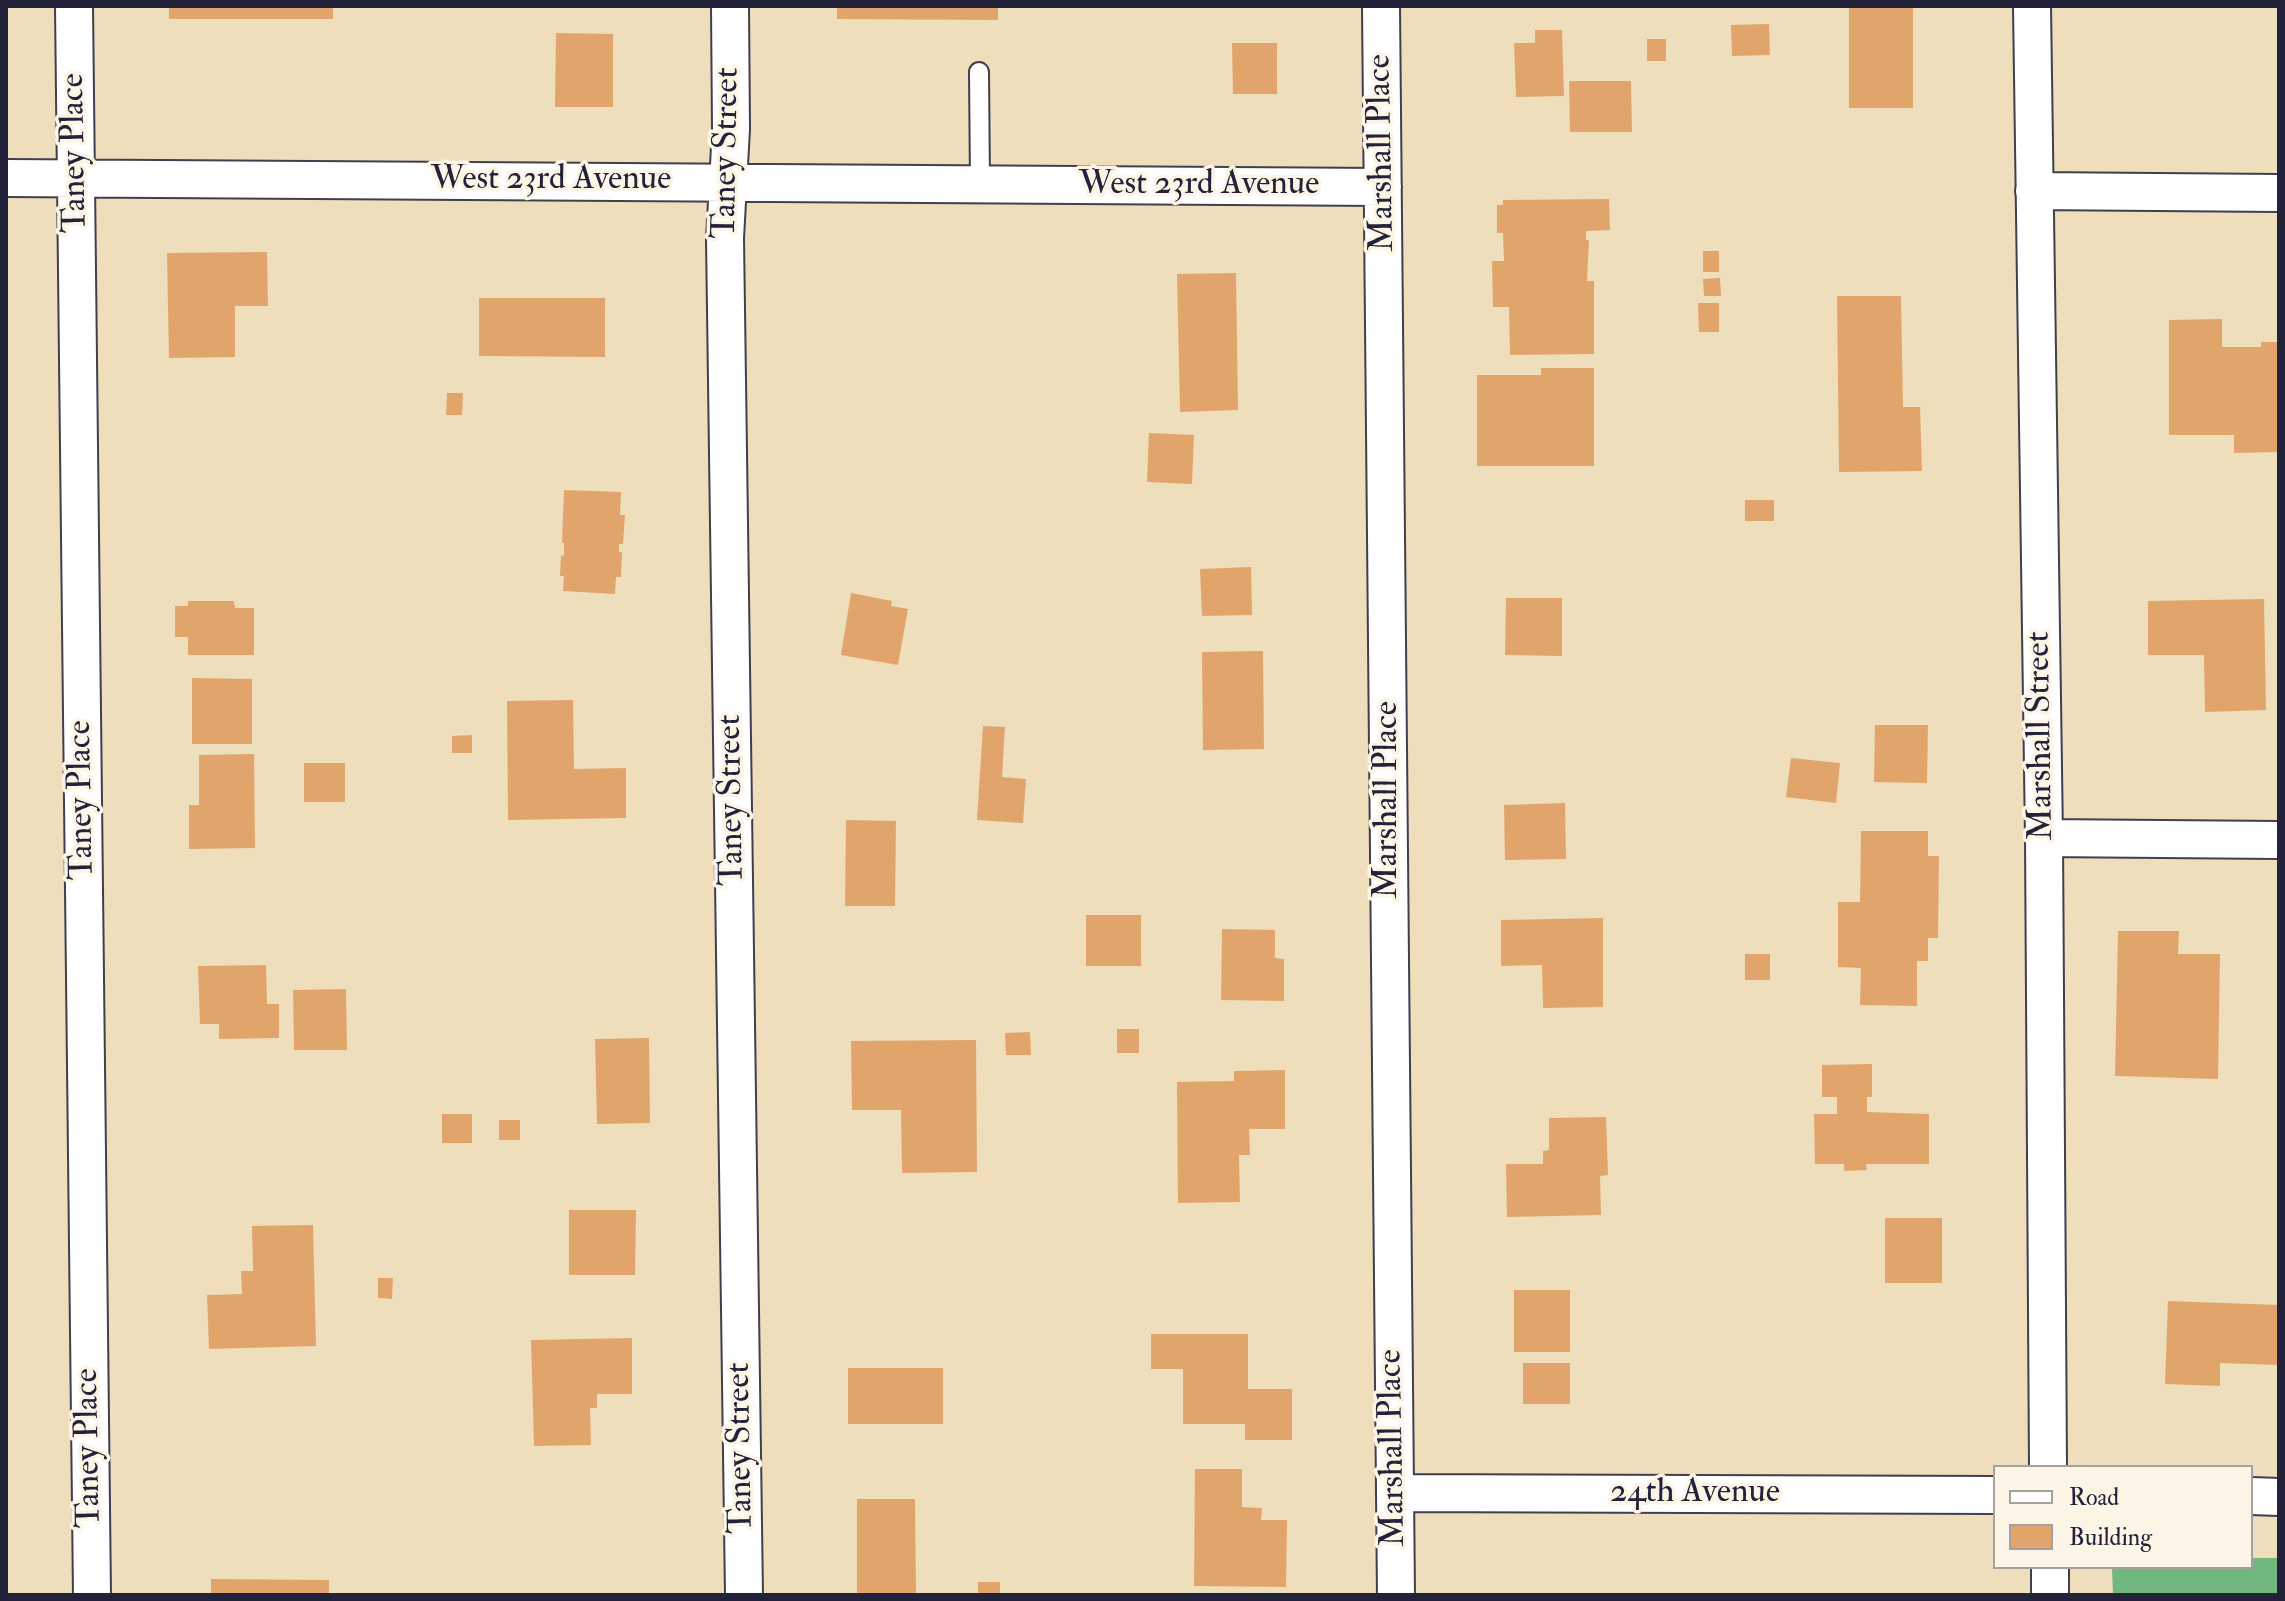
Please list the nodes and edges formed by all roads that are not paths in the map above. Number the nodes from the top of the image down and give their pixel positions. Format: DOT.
graph roads {
  1 [pos="74,6"];
  2 [pos="730,6"];
  3 [pos="1381,6"];
  4 [pos="2032,6"];
  5 [pos="979,72"];
  6 [pos="6,178"];
  7 [pos="76,178"];
  8 [pos="728,182"];
  9 [pos="980,184"];
  10 [pos="1383,187"];
  11 [pos="2034,191"];
  12 [pos="2279,193"];
  13 [pos="2044,838"];
  14 [pos="2279,840"];
  15 [pos="2048,1465"];
  16 [pos="1395,1493"];
  17 [pos="1993,1495"];
  18 [pos="2253,1496"];
  19 [pos="2279,1497"];
  20 [pos="2050,1569"];
  21 [pos="92,1595"];
  22 [pos="744,1595"];
  23 [pos="1396,1595"];
  24 [pos="2050,1595"];
  1 -- 7 [label="street, Taney Place"];
  2 -- 8 [label="street, Taney Street"];
  3 -- 10 [label="street, Marshall Place"];
  4 -- 11 [label="street, Marshall Street"];
  5 -- 9 [label="lane"];
  6 -- 7 [label="street, West 23rd Avenue"];
  7 -- 8 [label="street, West 23rd Avenue"];
  7 -- 21 [label="street, Taney Place"];
  8 -- 9 [label="street, West 23rd Avenue"];
  8 -- 22 [label="street, Taney Street"];
  9 -- 10 [label="street, West 23rd Avenue"];
  10 -- 16 [label="street, Marshall Place"];
  11 -- 12 [label="street"];
  11 -- 13 [label="street, Marshall Street"];
  13 -- 14 [label="street"];
  13 -- 15 [label="street, Marshall Street"];
  16 -- 17 [label="street, 24th Avenue"];
  16 -- 23 [label="street, Marshall Place"];
  18 -- 19 [label="street"];
  20 -- 24 [label="street"];
}
